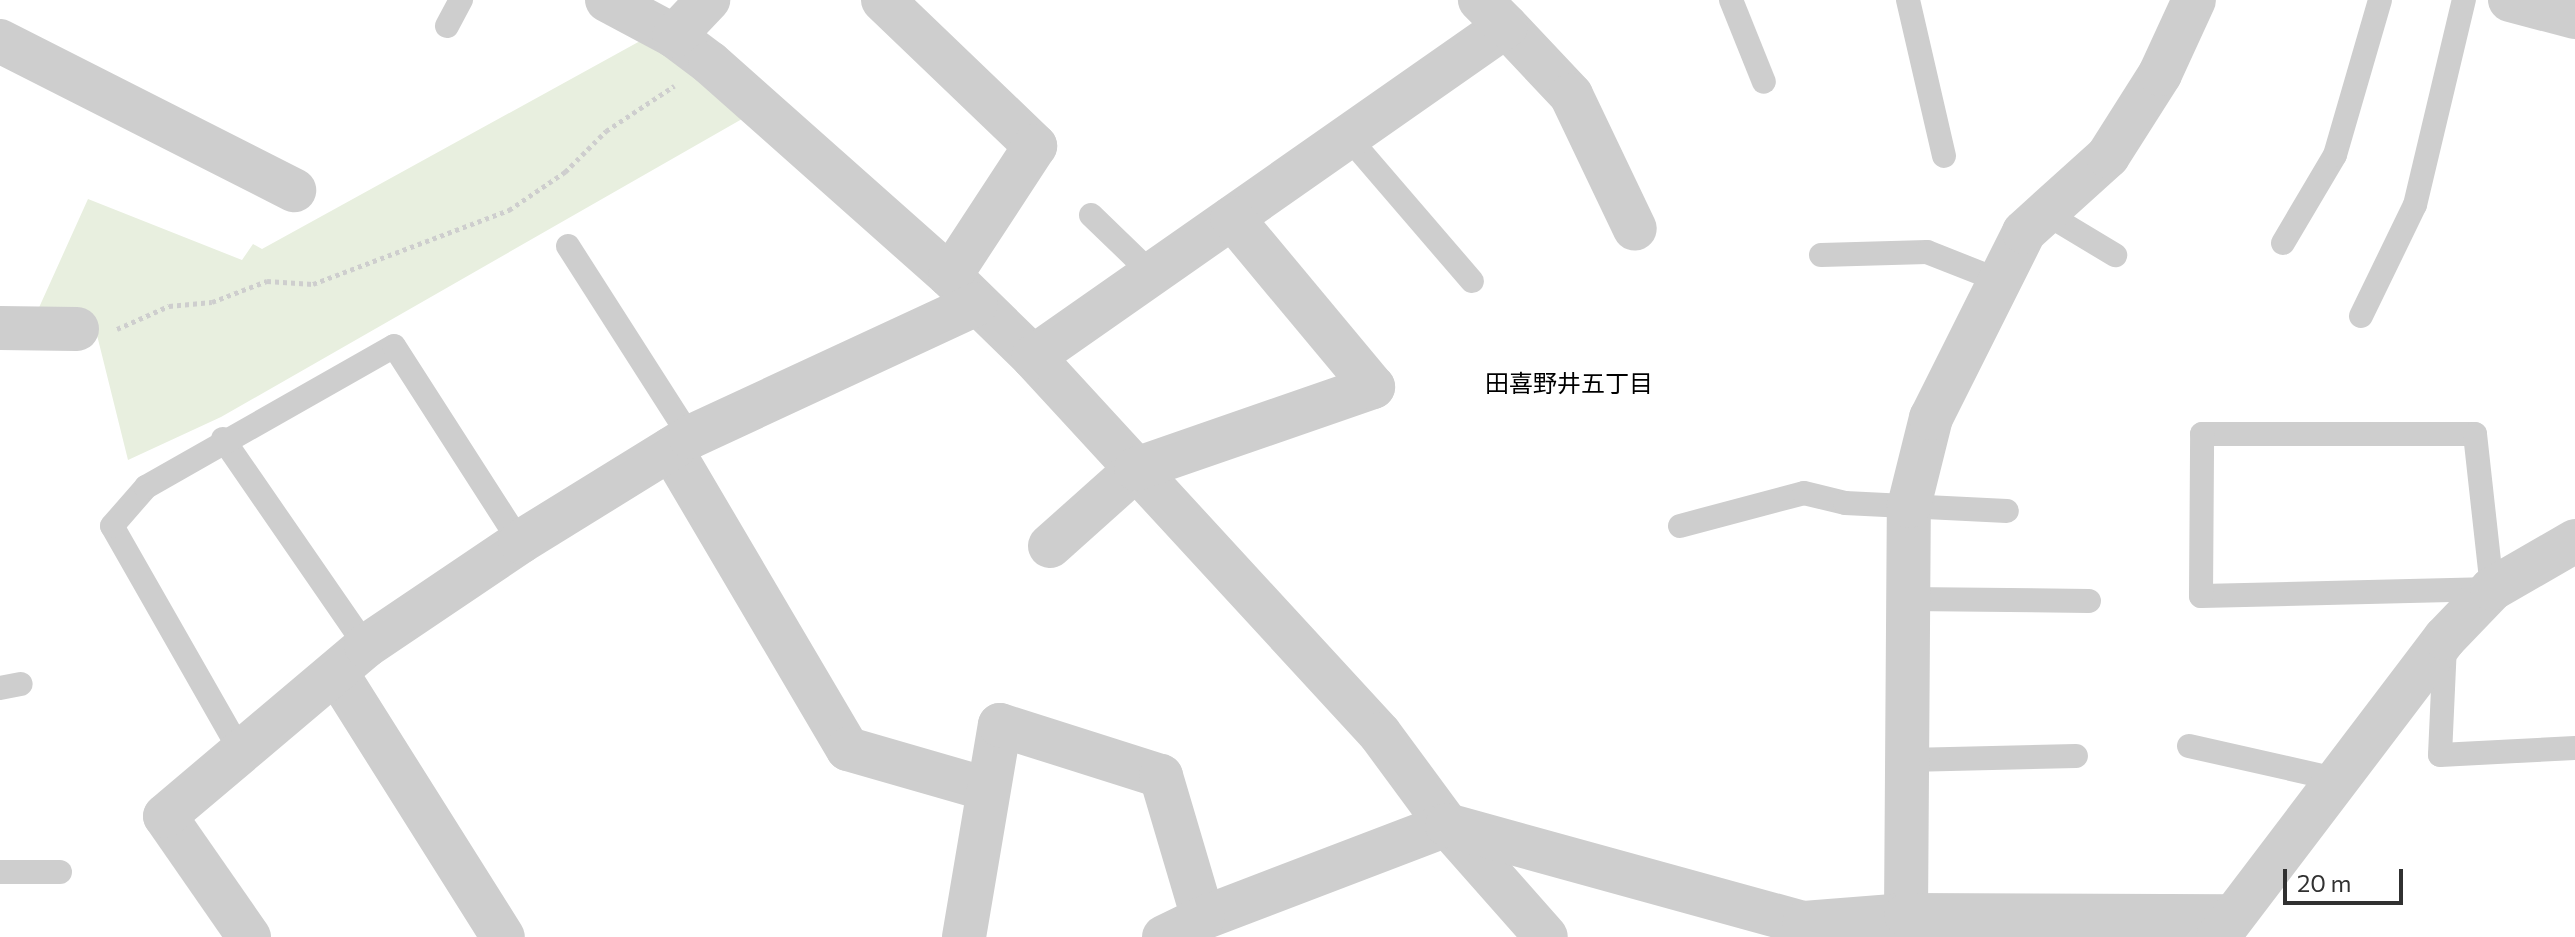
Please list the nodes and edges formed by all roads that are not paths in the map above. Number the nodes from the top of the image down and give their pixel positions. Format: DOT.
graph roads {
  1 [pos="461,0"];
  2 [pos="607,0"];
  3 [pos="708,0"];
  4 [pos="883,0"];
  5 [pos="1731,0"];
  6 [pos="1908,0"];
  7 [pos="2194,0"];
  8 [pos="2380,0"];
  9 [pos="2464,0"];
  10 [pos="2510,0"];
  11 [pos="1493,13"];
  12 [pos="2575,17"];
  13 [pos="447,26"];
  14 [pos="674,36"];
  15 [pos="0,41"];
  16 [pos="1764,82"];
  17 [pos="1348,137"];
  18 [pos="1944,156"];
  19 [pos="294,190"];
  20 [pos="2045,213"];
  21 [pos="1091,215"];
  22 [pos="1232,218"];
  23 [pos="1635,229"];
  24 [pos="2283,243"];
  25 [pos="568,246"];
  26 [pos="1821,255"];
  27 [pos="2115,255"];
  28 [pos="1152,274"];
  29 [pos="1998,280"];
  30 [pos="1472,281"];
  31 [pos="963,290"];
  32 [pos="2361,316"];
  33 [pos="0,328"];
  34 [pos="77,329"];
  35 [pos="1033,357"];
  36 [pos="223,439"];
  37 [pos="681,443"];
  38 [pos="1136,469"];
  39 [pos="1909,506"];
  40 [pos="2007,511"];
  41 [pos="1680,526"];
  42 [pos="2575,541"];
  43 [pos="520,542"];
  44 [pos="1050,546"];
  45 [pos="2492,589"];
  46 [pos="1908,599"];
  47 [pos="2089,601"];
  48 [pos="2445,638"];
  49 [pos="351,659"];
  50 [pos="2189,746"];
  51 [pos="2575,748"];
  52 [pos="241,752"];
  53 [pos="2076,756"];
  54 [pos="1908,760"];
  55 [pos="2336,779"];
  56 [pos="987,789"];
  57 [pos="1447,825"];
  58 [pos="0,872"];
  59 [pos="60,872"];
  60 [pos="1906,915"];
  61 [pos="1203,918"];
  62 [pos="2225,926"];
  63 [pos="249,937"];
  64 [pos="503,937"];
  65 [pos="966,937"];
  66 [pos="1164,937"];
  67 [pos="1546,937"];
  1 -- 13 [label="lane"];
  2 -- 14 [label="street"];
  3 -- 14 [label="street"];
  4 -- 31 [label="street"];
  5 -- 16 [label="lane"];
  6 -- 18 [label="lane"];
  7 -- 20 [label="street"];
  8 -- 24 [label="lane"];
  9 -- 32 [label="lane"];
  10 -- 12 [label="street"];
  11 -- 17 [label="street"];
  11 -- 23 [label="street"];
  14 -- 31 [label="street"];
  15 -- 19 [label="street"];
  17 -- 22 [label="street"];
  17 -- 30 [label="lane"];
  20 -- 27 [label="lane"];
  20 -- 29 [label="street"];
  21 -- 28 [label="lane"];
  22 -- 28 [label="street"];
  22 -- 38 [label="street"];
  25 -- 37 [label="lane"];
  26 -- 29 [label="lane"];
  28 -- 35 [label="street"];
  29 -- 39 [label="street"];
  31 -- 35 [label="street"];
  31 -- 37 [label="street"];
  33 -- 34 [label="street"];
  35 -- 38 [label="street"];
  36 -- 43 [label="lane"];
  36 -- 49 [label="lane"];
  36 -- 52 [label="lane"];
  37 -- 43 [label="street"];
  37 -- 56 [label="street"];
  38 -- 44 [label="street"];
  38 -- 57 [label="street"];
  39 -- 40 [label="lane"];
  39 -- 41 [label="lane"];
  39 -- 46 [label="street"];
  42 -- 45 [label="street"];
  43 -- 49 [label="street"];
  45 -- 45 [label="lane"];
  45 -- 48 [label="street"];
  46 -- 47 [label="lane"];
  46 -- 54 [label="street"];
  48 -- 51 [label="lane"];
  48 -- 55 [label="street"];
  49 -- 52 [label="street"];
  49 -- 64 [label="street"];
  50 -- 55 [label="lane"];
  52 -- 63 [label="street"];
  53 -- 54 [label="lane"];
  54 -- 60 [label="street"];
  55 -- 62 [label="street"];
  56 -- 61 [label="street"];
  56 -- 65 [label="street"];
  57 -- 60 [label="street"];
  57 -- 61 [label="street"];
  57 -- 67 [label="street"];
  58 -- 59 [label="lane"];
  60 -- 62 [label="street"];
  61 -- 66 [label="street"];
}
